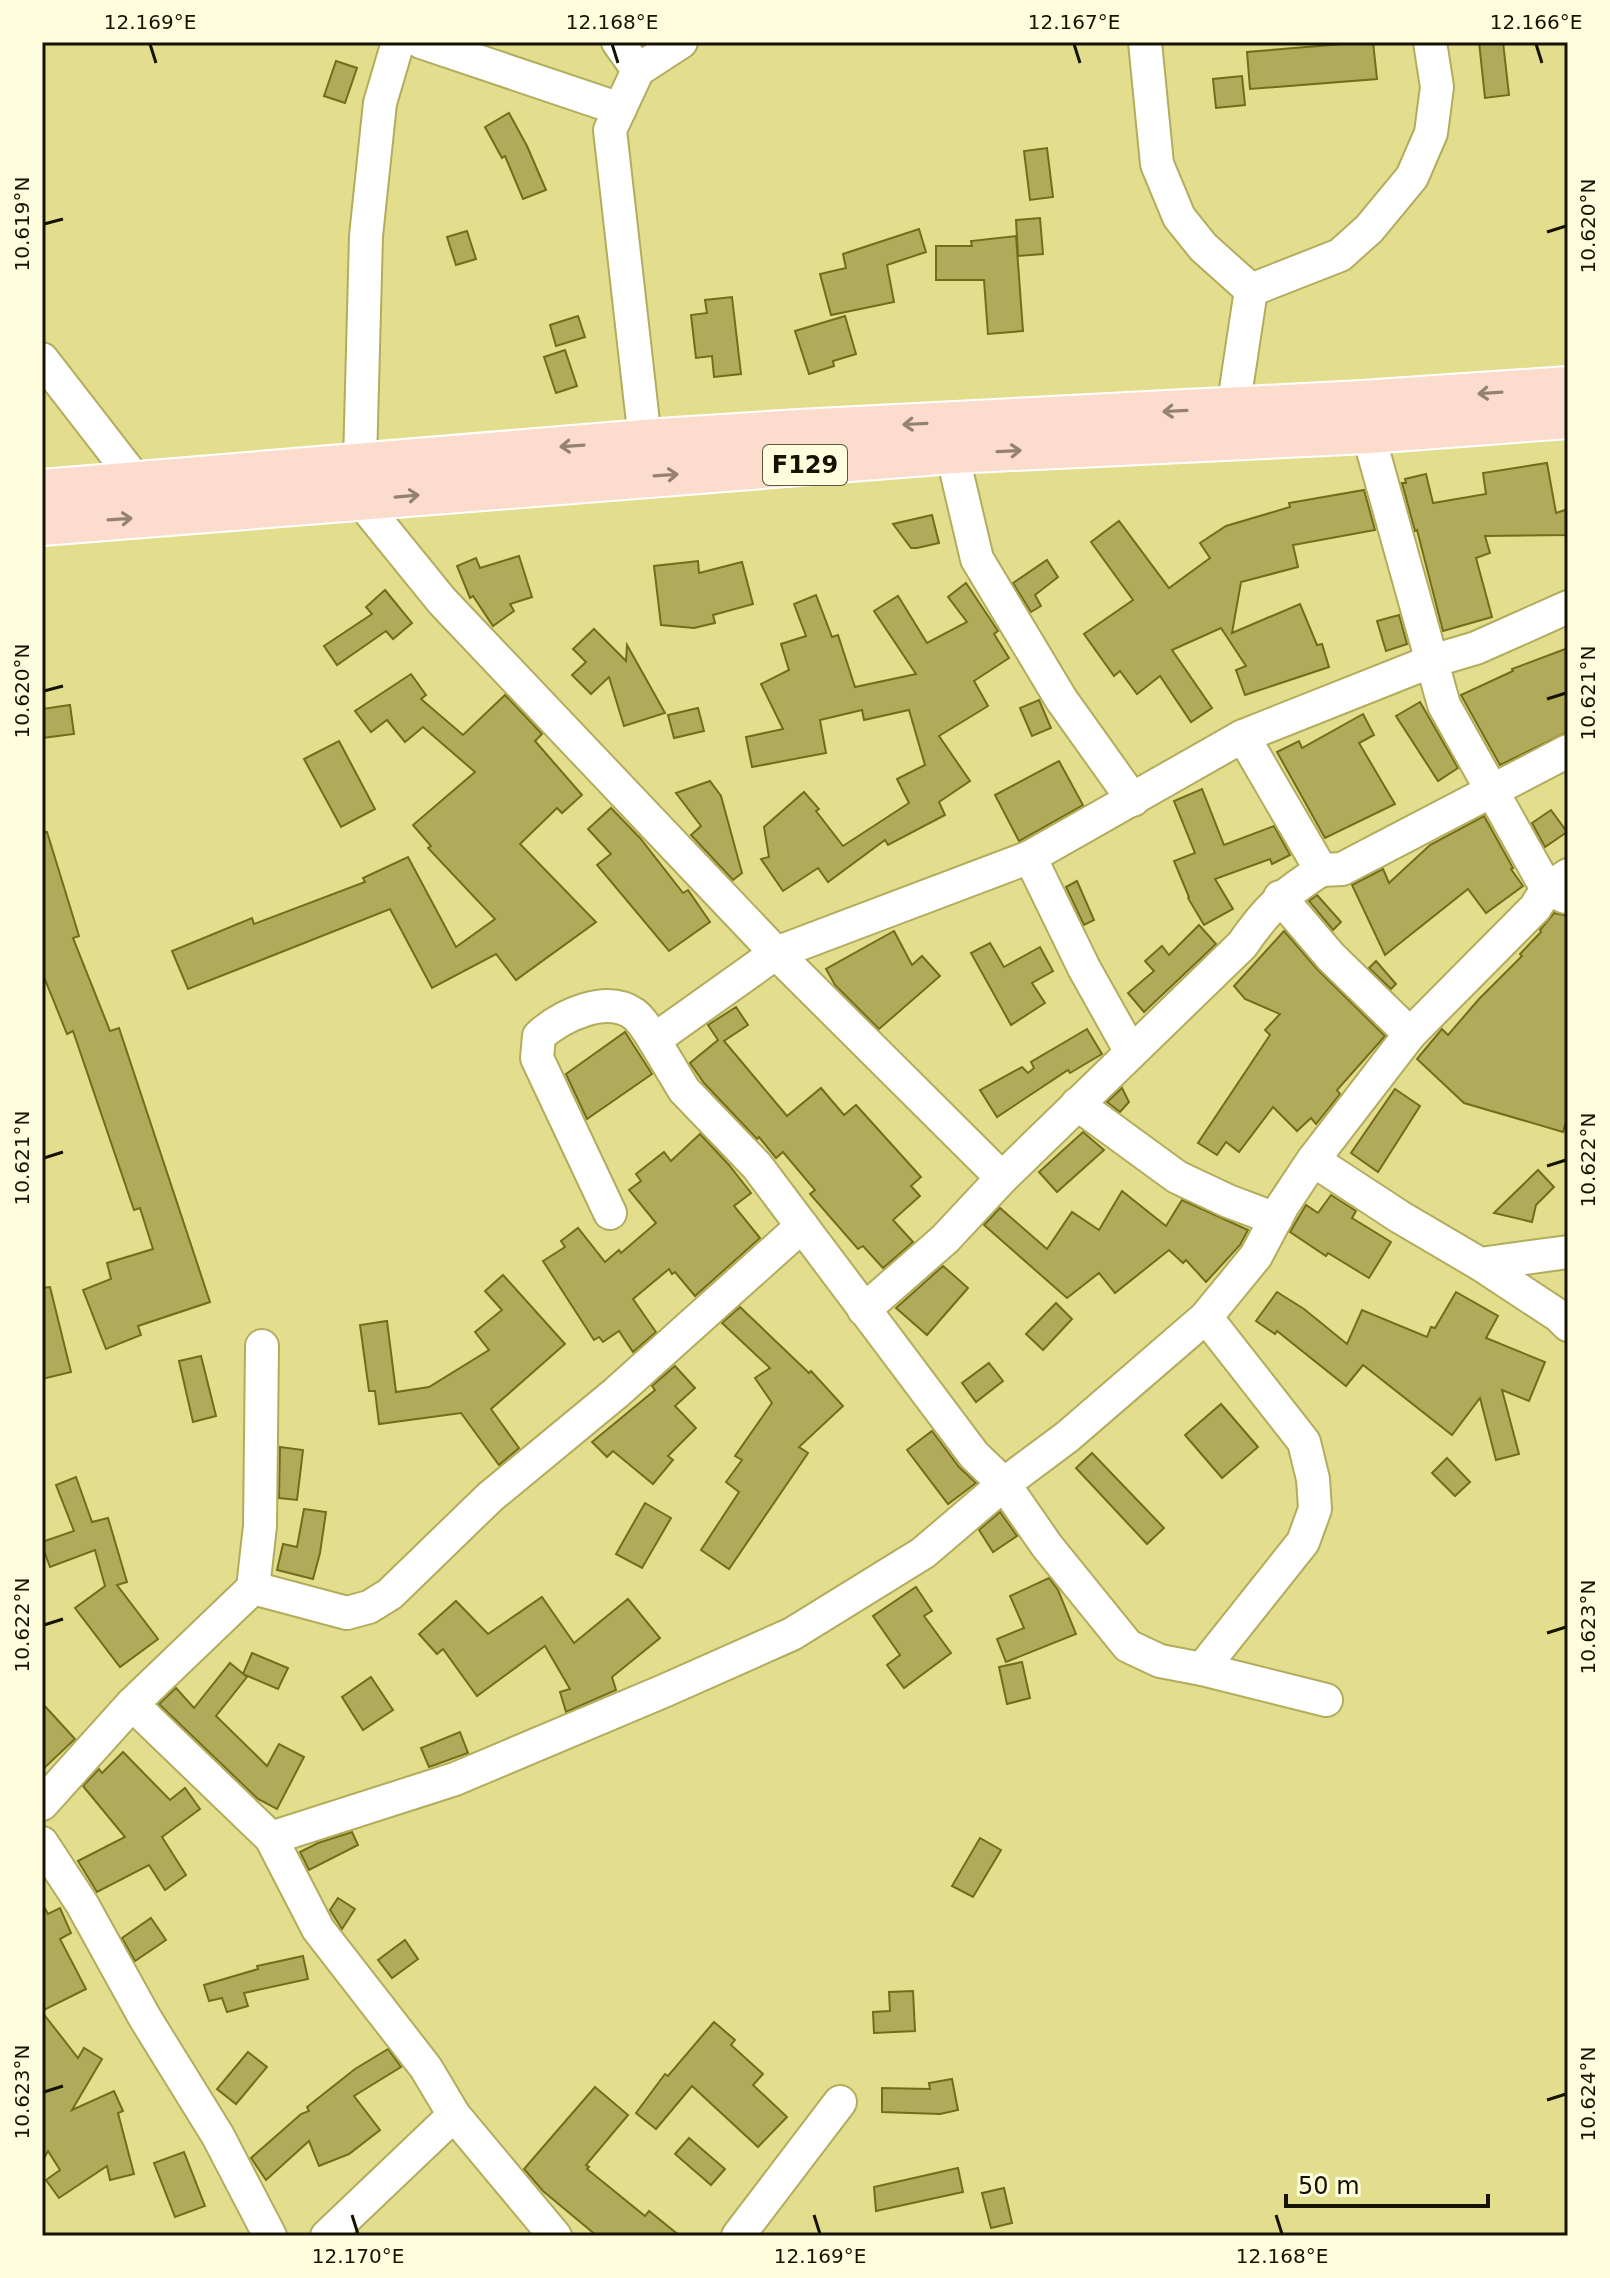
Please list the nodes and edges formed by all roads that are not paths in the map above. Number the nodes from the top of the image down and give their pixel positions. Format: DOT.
graph roads {
  1 [pos="398,42"];
  2 [pos="421,42"];
  3 [pos="618,42"];
  4 [pos="681,42"];
  5 [pos="1145,42"];
  6 [pos="1430,42"];
  7 [pos="638,70"];
  8 [pos="620,109"];
  9 [pos="1251,290"];
  10 [pos="42,359"];
  11 [pos="1568,387"];
  12 [pos="1568,418"];
  13 [pos="1229,424"];
  14 [pos="1368,433"];
  15 [pos="645,440"];
  16 [pos="952,453"];
  17 [pos="360,481"];
  18 [pos="138,483"];
  19 [pos="42,490"];
  20 [pos="42,525"];
  21 [pos="1568,607"];
  22 [pos="1432,661"];
  23 [pos="1243,736"];
  24 [pos="1568,751"];
  25 [pos="1491,790"];
  26 [pos="1133,800"];
  27 [pos="1030,857"];
  28 [pos="1321,870"];
  29 [pos="1561,887"];
  30 [pos="1280,897"];
  31 [pos="776,953"];
  32 [pos="1410,1034"];
  33 [pos="654,1040"];
  34 [pos="1131,1052"];
  35 [pos="1077,1104"];
  36 [pos="1313,1160"];
  37 [pos="1002,1178"];
  38 [pos="610,1213"];
  39 [pos="1276,1219"];
  40 [pos="802,1226"];
  41 [pos="1568,1252"];
  42 [pos="1480,1264"];
  43 [pos="864,1310"];
  44 [pos="1206,1317"];
  45 [pos="1568,1325"];
  46 [pos="262,1346"];
  47 [pos="1004,1484"];
  48 [pos="253,1588"];
  49 [pos="1202,1669"];
  50 [pos="1326,1700"];
  51 [pos="132,1704"];
  52 [pos="42,1804"];
  53 [pos="271,1838"];
  54 [pos="42,1843"];
  55 [pos="840,2102"];
  56 [pos="454,2115"];
  57 [pos="270,2236"];
  58 [pos="327,2236"];
  59 [pos="555,2236"];
  60 [pos="738,2236"];
  1 -- 17 [label="street"];
  2 -- 8 [label="street"];
  3 -- 7 [label="street"];
  4 -- 7 [label="street"];
  5 -- 9 [label="street"];
  6 -- 9 [label="street"];
  7 -- 8 [label="street"];
  8 -- 15 [label="street"];
  9 -- 13 [label="street"];
  10 -- 18 [label="street"];
  11 -- 13 [label="main road, F129, one-way"];
  12 -- 14 [label="main road, F129"];
  13 -- 14 [label="main road, F129"];
  13 -- 15 [label="main road, F129, one-way"];
  16 -- 13 [label="main road, F129, one-way"];
  14 -- 22 [label="street"];
  15 -- 17 [label="main road, F129, one-way"];
  17 -- 16 [label="main road, F129, one-way"];
  16 -- 26 [label="street"];
  17 -- 18 [label="main road, F129"];
  20 -- 17 [label="main road, F129, one-way"];
  17 -- 31 [label="street"];
  18 -- 19 [label="main road, F129"];
  21 -- 22 [label="street"];
  22 -- 23 [label="street"];
  22 -- 25 [label="street"];
  23 -- 26 [label="street"];
  23 -- 28 [label="street"];
  24 -- 25 [label="street"];
  25 -- 28 [label="street"];
  25 -- 29 [label="street"];
  26 -- 27 [label="street"];
  27 -- 31 [label="street"];
  27 -- 34 [label="street"];
  28 -- 30 [label="street"];
  29 -- 32 [label="street"];
  30 -- 32 [label="street"];
  30 -- 34 [label="street"];
  31 -- 33 [label="street"];
  31 -- 37 [label="street"];
  32 -- 36 [label="street"];
  33 -- 38 [label="street"];
  33 -- 40 [label="street"];
  34 -- 35 [label="street"];
  35 -- 37 [label="street"];
  35 -- 39 [label="street"];
  36 -- 39 [label="street"];
  36 -- 42 [label="street"];
  37 -- 43 [label="street"];
  39 -- 44 [label="street"];
  40 -- 43 [label="street"];
  40 -- 48 [label="street"];
  41 -- 42 [label="street"];
  42 -- 45 [label="street"];
  43 -- 47 [label="street"];
  44 -- 47 [label="street"];
  44 -- 49 [label="street"];
  46 -- 48 [label="street"];
  47 -- 49 [label="street"];
  47 -- 53 [label="street"];
  48 -- 51 [label="street"];
  49 -- 50 [label="street"];
  51 -- 52 [label="street"];
  51 -- 53 [label="street"];
  53 -- 56 [label="street"];
  54 -- 57 [label="street"];
  55 -- 60 [label="street"];
  56 -- 58 [label="street"];
  56 -- 59 [label="street"];
}
